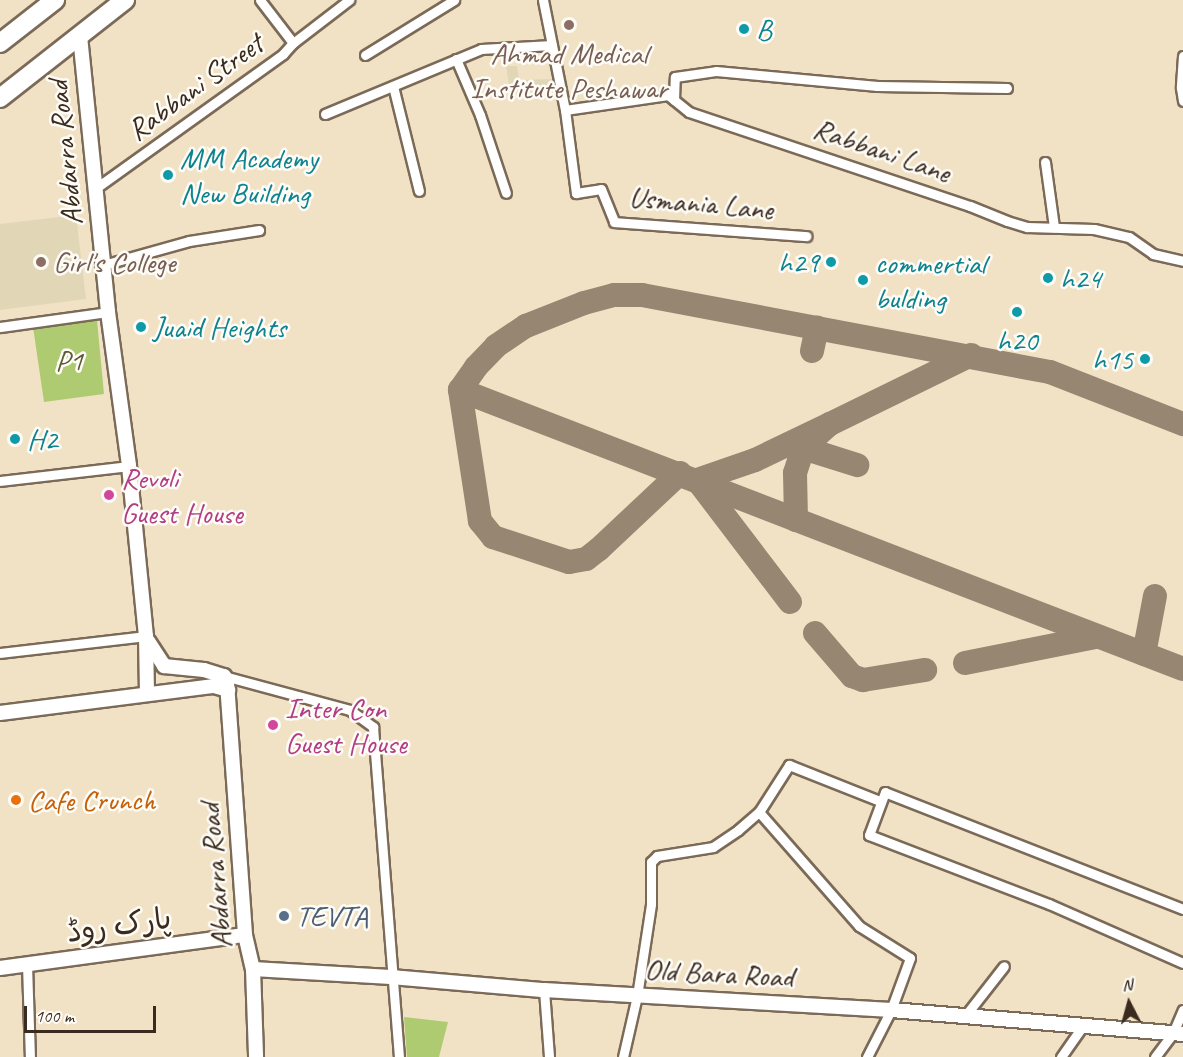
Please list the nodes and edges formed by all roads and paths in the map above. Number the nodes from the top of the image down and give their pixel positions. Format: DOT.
graph roads {
  1 [pos="55,0"];
  2 [pos="125,0"];
  3 [pos="261,0"];
  4 [pos="349,0"];
  5 [pos="454,0"];
  6 [pos="543,0"];
  7 [pos="440,3"];
  8 [pos="80,36"];
  9 [pos="0,43"];
  10 [pos="293,43"];
  11 [pos="552,45"];
  12 [pos="365,54"];
  13 [pos="1183,56"];
  14 [pos="456,59"];
  15 [pos="393,86"];
  16 [pos="1007,88"];
  17 [pos="0,98"];
  18 [pos="674,100"];
  19 [pos="1183,101"];
  20 [pos="565,110"];
  21 [pos="325,114"];
  22 [pos="1045,162"];
  23 [pos="96,188"];
  24 [pos="419,190"];
  25 [pos="506,193"];
  26 [pos="1054,227"];
  27 [pos="259,230"];
  28 [pos="806,236"];
  29 [pos="1183,261"];
  30 [pos="103,265"];
  31 [pos="108,312"];
  32 [pos="0,327"];
  33 [pos="129,466"];
  34 [pos="0,481"];
  35 [pos="146,636"];
  36 [pos="0,653"];
  37 [pos="165,666"];
  38 [pos="226,683"];
  39 [pos="151,688"];
  40 [pos="0,713"];
  41 [pos="880,801"];
  42 [pos="759,812"];
  43 [pos="1183,909"];
  44 [pos="245,935"];
  45 [pos="1183,963"];
  46 [pos="27,964"];
  47 [pos="1004,966"];
  48 [pos="0,968"];
  49 [pos="253,969"];
  50 [pos="391,977"];
  51 [pos="544,990"];
  52 [pos="638,996"];
  53 [pos="891,1010"];
  54 [pos="1183,1010"];
  55 [pos="965,1016"];
  56 [pos="1083,1026"];
  57 [pos="1178,1034"];
  58 [pos="30,1057"];
  59 [pos="256,1057"];
  60 [pos="399,1057"];
  61 [pos="549,1057"];
  62 [pos="623,1057"];
  63 [pos="867,1057"];
  64 [pos="1061,1057"];
  65 [pos="1155,1057"];
  1 -- 9 [label="highway"];
  2 -- 8 [label="highway"];
  3 -- 10 [label="street"];
  4 -- 10 [label="street, Rabbani Street"];
  5 -- 7 [label="street"];
  6 -- 11 [label="street"];
  7 -- 12 [label="street"];
  8 -- 17 [label="highway"];
  8 -- 23 [label="street, Abdarra Road"];
  10 -- 23 [label="street, Rabbani Street"];
  11 -- 14 [label="street"];
  11 -- 20 [label="street"];
  13 -- 19 [label="street"];
  14 -- 15 [label="street"];
  14 -- 25 [label="street"];
  15 -- 21 [label="street"];
  15 -- 24 [label="street"];
  16 -- 18 [label="street"];
  18 -- 20 [label="street, Rabbani Lane"];
  18 -- 26 [label="street, Rabbani Lane"];
  20 -- 28 [label="street, Usmania Lane"];
  22 -- 26 [label="street"];
  23 -- 30 [label="street, Abdarra Road"];
  26 -- 29 [label="street, Rabbani Lane"];
  27 -- 30 [label="street"];
  30 -- 31 [label="street, Abdarra Road"];
  31 -- 32 [label="street"];
  31 -- 33 [label="street, Abdarra Road"];
  33 -- 34 [label="street"];
  33 -- 35 [label="street, Abdarra Road"];
  35 -- 36 [label="street"];
  35 -- 37 [label="street"];
  35 -- 39 [label="street, Abdarra Road"];
  37 -- 38 [label="street"];
  37 -- 39 [label="street"];
  38 -- 39 [label="street"];
  38 -- 44 [label="street, Abdarra Road"];
  38 -- 50 [label="street"];
  39 -- 40 [label="street"];
  41 -- 42 [label="street"];
  41 -- 43 [label="street"];
  41 -- 45 [label="street"];
  42 -- 52 [label="street"];
  42 -- 53 [label="street"];
  44 -- 46 [label="street, پارک روڈ"];
  44 -- 49 [label="street, Abdarra Road"];
  46 -- 48 [label="street, پارک روڈ"];
  46 -- 58 [label="street"];
  47 -- 55 [label="street"];
  49 -- 50 [label="street, Old Bara Road"];
  49 -- 59 [label="street, Abdarra Road"];
  50 -- 51 [label="street, Old Bara Road"];
  50 -- 60 [label="street"];
  51 -- 52 [label="street, Old Bara Road"];
  51 -- 61 [label="street"];
  52 -- 53 [label="street, Old Bara Road"];
  52 -- 62 [label="street"];
  53 -- 55 [label="street, Old Bara Road"];
  53 -- 63 [label="street"];
  54 -- 57 [label="street"];
  55 -- 56 [label="street, Old Bara Road"];
  56 -- 57 [label="street, Old Bara Road"];
  56 -- 64 [label="street"];
  57 -- 65 [label="street"];
}
